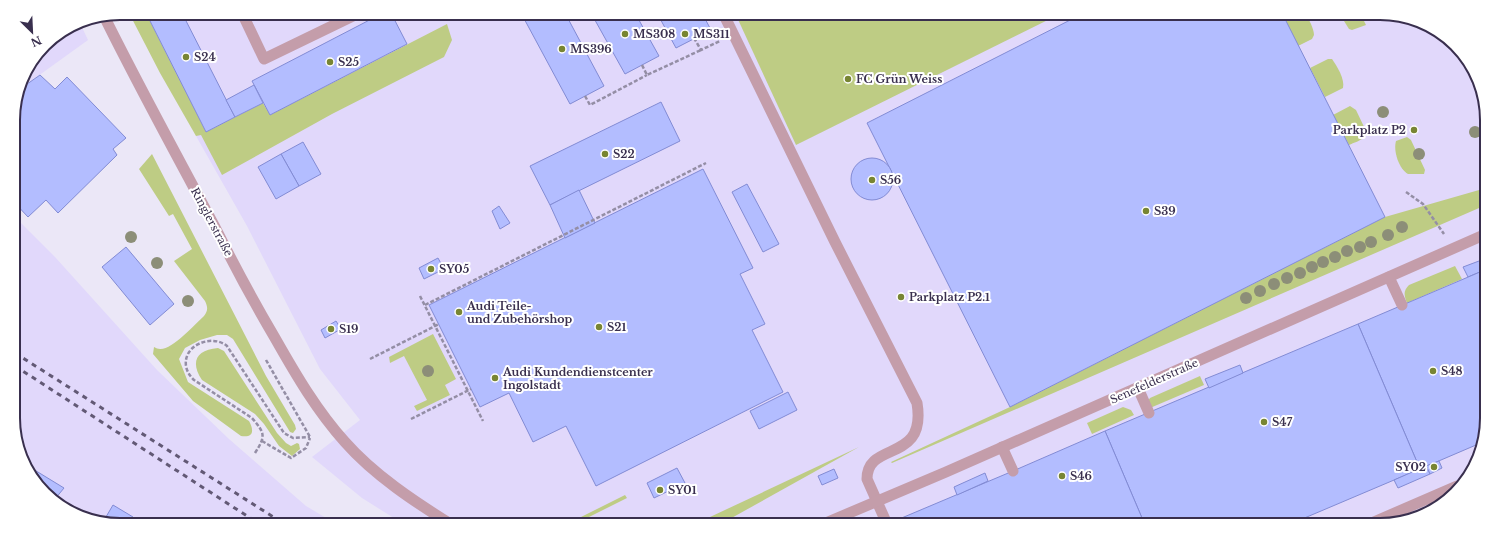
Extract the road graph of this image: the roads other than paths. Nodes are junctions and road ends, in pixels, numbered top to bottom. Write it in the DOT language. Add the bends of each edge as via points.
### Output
graph roads {
  1 [pos="245,20"];
  2 [pos="345,20"];
  3 [pos="726,20"];
  4 [pos="107,21"];
  5 [pos="1480,237"];
  6 [pos="1389,277"];
  7 [pos="1402,305"];
  8 [pos="1138,388"];
  9 [pos="1149,413"];
  10 [pos="1002,447"];
  11 [pos="1013,471"];
  12 [pos="1451,488"];
  13 [pos="877,501"];
  14 [pos="440,518"];
  15 [pos="840,518"];
  16 [pos="884,518"];
  17 [pos="1383,518"];
  1 -- 2 [label="street" via="264,59"];
  3 -- 13 [label="street" via="917,403 918,427 912,439 876,459 867,472 867,479"];
  4 -- 14 [label="street, Ringlerstraße" via="248,291 294,372 328,422 346,443 388,481"];
  5 -- 6 [label="street, Senefelderstraße"];
  6 -- 7 [label="street"];
  6 -- 8 [label="street, Senefelderstraße"];
  8 -- 9 [label="street"];
  8 -- 10 [label="street, Senefelderstraße"];
  10 -- 11 [label="street"];
  10 -- 13 [label="street, Senefelderstraße"];
  12 -- 17 [label="street"];
  13 -- 15 [label="street, Senefelderstraße"];
  13 -- 16 [label="street"];
}
